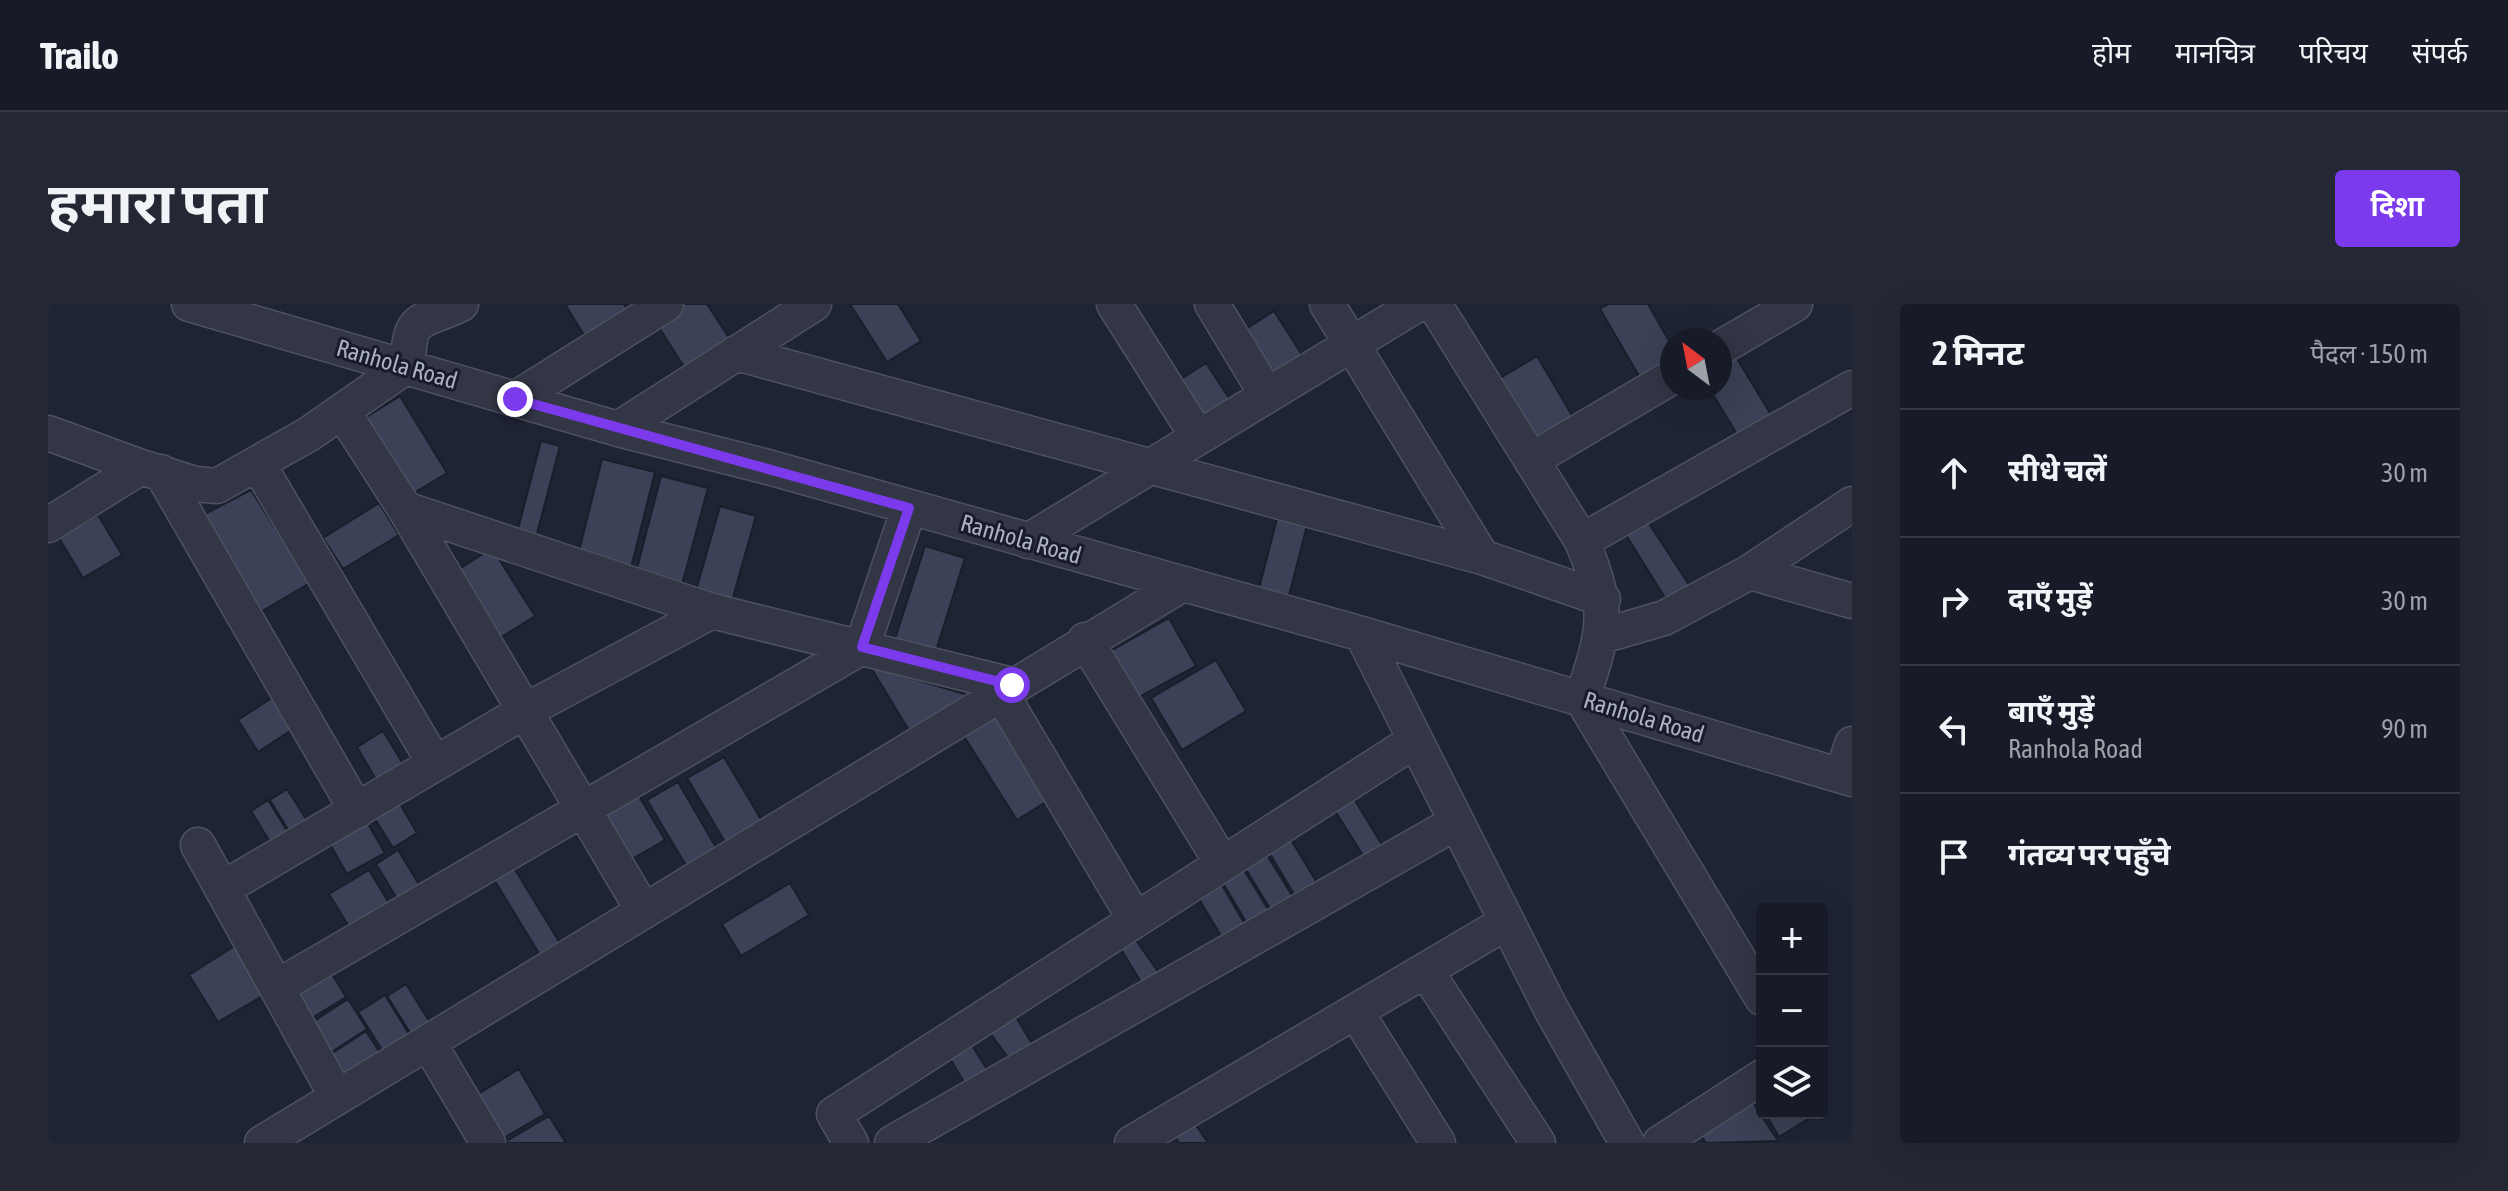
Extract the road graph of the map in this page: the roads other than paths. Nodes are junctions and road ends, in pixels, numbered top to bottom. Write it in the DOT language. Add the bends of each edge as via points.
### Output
graph roads {
  1 [pos="189,304"];
  2 [pos="461,304"];
  3 [pos="666,304"];
  4 [pos="814,304"];
  5 [pos="1114,304"];
  6 [pos="1212,304"];
  7 [pos="1327,304"];
  8 [pos="1418,304"];
  9 [pos="1434,304"];
  10 [pos="1795,304"];
  11 [pos="258,312"];
  12 [pos="1732,341"];
  13 [pos="1352,344"];
  14 [pos="736,353"];
  15 [pos="408,365"];
  16 [pos="1660,384"];
  17 [pos="1852,388"];
  18 [pos="1267,395"];
  19 [pos="515,399"];
  20 [pos="342,411"];
  21 [pos="618,429"];
  22 [pos="48,433"];
  23 [pos="1198,437"];
  24 [pos="1531,460"];
  25 [pos="258,464"];
  26 [pos="1150,466"];
  27 [pos="151,470"];
  28 [pos="1852,504"];
  29 [pos="909,508"];
  30 [pos="405,509"];
  31 [pos="48,525"];
  32 [pos="1028,541"];
  33 [pos="1582,541"];
  34 [pos="1482,557"];
  35 [pos="1750,572"];
  36 [pos="1181,585"];
  37 [pos="1603,599"];
  38 [pos="1852,601"];
  39 [pos="712,611"];
  40 [pos="1362,634"];
  41 [pos="1602,636"];
  42 [pos="1085,640"];
  43 [pos="862,647"];
  44 [pos="1006,688"];
  45 [pos="1582,699"];
  46 [pos="525,711"];
  47 [pos="1414,741"];
  48 [pos="1850,758"];
  49 [pos="435,764"];
  50 [pos="357,811"];
  51 [pos="584,811"];
  52 [pos="1455,823"];
  53 [pos="198,845"];
  54 [pos="1222,863"];
  55 [pos="222,889"];
  56 [pos="643,910"];
  57 [pos="1135,919"];
  58 [pos="1507,922"];
  59 [pos="1426,971"];
  60 [pos="277,987"];
  61 [pos="1756,988"];
  62 [pos="1356,1012"];
  63 [pos="428,1042"];
  64 [pos="1756,1081"];
  65 [pos="337,1097"];
  66 [pos="262,1143"];
  67 [pos="488,1143"];
  68 [pos="851,1143"];
  69 [pos="892,1143"];
  70 [pos="1132,1143"];
  71 [pos="1438,1143"];
  72 [pos="1538,1143"];
  73 [pos="1627,1143"];
  74 [pos="1660,1143"];
  1 -- 11 [label="street, Ranhola Road"];
  2 -- 15 [label="street" via="416,324 409,334"];
  3 -- 19 [label="street"];
  4 -- 14 [label="street"];
  5 -- 23 [label="street"];
  6 -- 18 [label="street"];
  7 -- 13 [label="street"];
  8 -- 13 [label="street"];
  9 -- 24 [label="street"];
  10 -- 12 [label="street"];
  11 -- 15 [label="street, Ranhola Road"];
  13 -- 18 [label="street"];
  13 -- 34 [label="street"];
  14 -- 21 [label="street"];
  14 -- 26 [label="street"];
  15 -- 19 [label="street, Ranhola Road"];
  15 -- 20 [label="street"];
  16 -- 24 [label="street"];
  17 -- 33 [label="street"];
  18 -- 23 [label="street"];
  19 -- 21 [label="street, Ranhola Road"];
  20 -- 25 [label="street"];
  20 -- 30 [label="street"];
  21 -- 29 [label="street, Ranhola Road"];
  22 -- 27 [label="street"];
  23 -- 26 [label="street"];
  24 -- 33 [label="street"];
  25 -- 27 [label="street" via="217,486"];
  25 -- 49 [label="street"];
  26 -- 32 [label="street"];
  26 -- 34 [label="street"];
  27 -- 31 [label="street"];
  27 -- 50 [label="street"];
  28 -- 35 [label="street"];
  29 -- 32 [label="street, Ranhola Road"];
  29 -- 43 [label="street"];
  30 -- 39 [label="street"];
  30 -- 46 [label="street"];
  32 -- 36 [label="street, Ranhola Road"];
  33 -- 37 [label="street"];
  34 -- 37 [label="street"];
  35 -- 38 [label="street"];
  35 -- 41 [label="street" via="1664,618"];
  36 -- 40 [label="street, Ranhola Road"];
  36 -- 42 [label="street"];
  37 -- 41 [label="street"];
  39 -- 43 [label="street"];
  39 -- 46 [label="street"];
  40 -- 45 [label="street, Ranhola Road"];
  40 -- 47 [label="street"];
  41 -- 45 [label="street"];
  42 -- 44 [label="street"];
  42 -- 54 [label="street"];
  43 -- 44 [label="street"];
  43 -- 51 [label="street"];
  44 -- 56 [label="street"];
  44 -- 57 [label="street"];
  45 -- 48 [label="street, Ranhola Road"];
  45 -- 61 [label="street"];
  46 -- 49 [label="street"];
  46 -- 51 [label="street"];
  47 -- 52 [label="street"];
  47 -- 54 [label="street"];
  49 -- 50 [label="street"];
  50 -- 55 [label="street"];
  51 -- 56 [label="street"];
  51 -- 60 [label="street"];
  52 -- 58 [label="street"];
  52 -- 69 [label="street"];
  53 -- 55 [label="street"];
  54 -- 57 [label="street"];
  55 -- 60 [label="street"];
  56 -- 63 [label="street"];
  57 -- 68 [label="street" via="834,1114"];
  58 -- 59 [label="street"];
  58 -- 73 [label="street"];
  59 -- 62 [label="street"];
  59 -- 72 [label="street"];
  60 -- 65 [label="street"];
  62 -- 70 [label="street"];
  62 -- 71 [label="street"];
  63 -- 65 [label="street"];
  63 -- 67 [label="street"];
  64 -- 74 [label="street"];
  65 -- 66 [label="street"];
}
